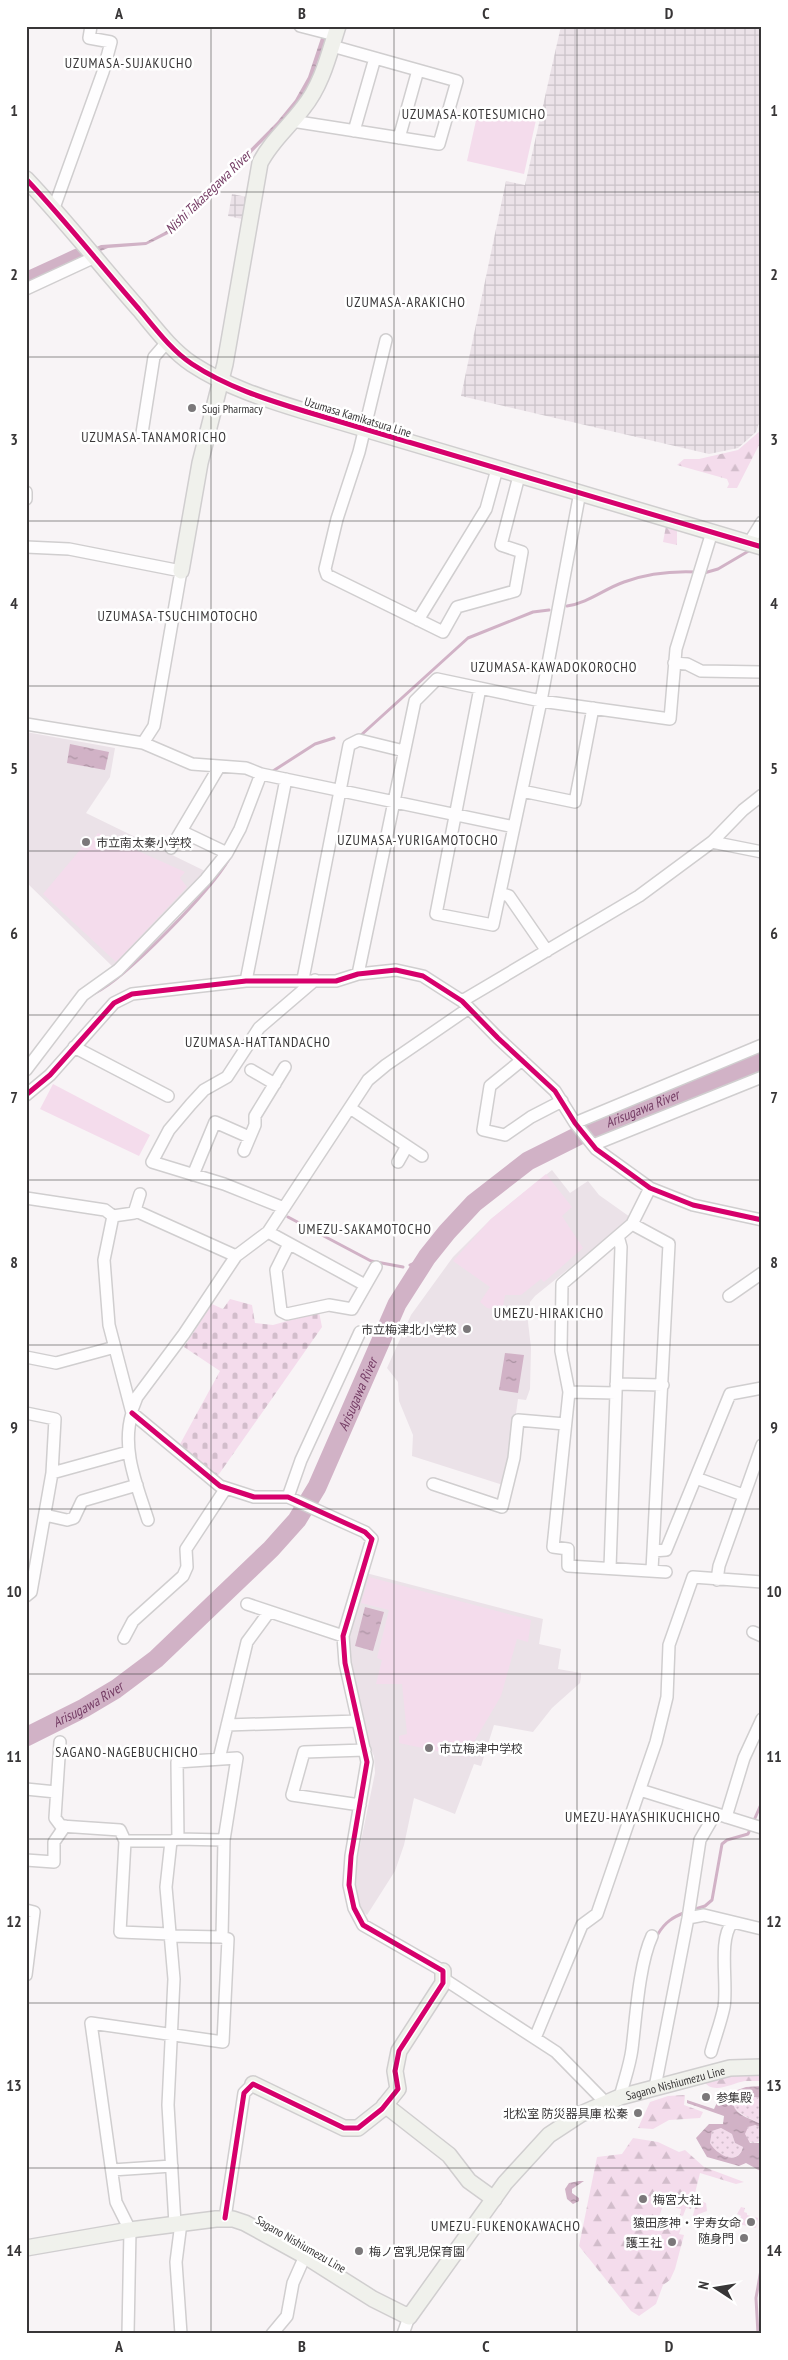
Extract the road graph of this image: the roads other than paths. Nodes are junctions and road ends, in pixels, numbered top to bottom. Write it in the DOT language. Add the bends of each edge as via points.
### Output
graph roads {
  1 [pos="91,26"];
  2 [pos="300,26"];
  3 [pos="331,34"];
  4 [pos="375,58"];
  5 [pos="418,70"];
  6 [pos="292,121"];
  7 [pos="354,131"];
  8 [pos="398,138"];
  9 [pos="26,179"];
  10 [pos="54,208"];
  11 [pos="92,254"];
  12 [pos="26,288"];
  13 [pos="386,340"];
  14 [pos="167,342"];
  15 [pos="220,380"];
  16 [pos="364,429"];
  17 [pos="142,433"];
  18 [pos="498,469"];
  19 [pos="519,476"];
  20 [pos="26,492"];
  21 [pos="580,492"];
  22 [pos="26,499"];
  23 [pos="762,522"];
  24 [pos="712,532"];
  25 [pos="756,545"];
  26 [pos="26,547"];
  27 [pos="181,572"];
  28 [pos="418,620"];
  29 [pos="674,663"];
  30 [pos="762,672"];
  31 [pos="480,688"];
  32 [pos="541,701"];
  33 [pos="593,708"];
  34 [pos="26,724"];
  35 [pos="143,743"];
  36 [pos="404,751"];
  37 [pos="219,767"];
  38 [pos="262,774"];
  39 [pos="286,779"];
  40 [pos="339,790"];
  41 [pos="522,790"];
  42 [pos="762,795"];
  43 [pos="394,802"];
  44 [pos="455,815"];
  45 [pos="514,827"];
  46 [pos="181,831"];
  47 [pos="712,842"];
  48 [pos="171,848"];
  49 [pos="762,852"];
  50 [pos="227,853"];
  51 [pos="500,893"];
  52 [pos="547,951"];
  53 [pos="358,974"];
  54 [pos="303,979"];
  55 [pos="316,980"];
  56 [pos="246,981"];
  57 [pos="466,1004"];
  58 [pos="753,1046"];
  59 [pos="74,1047"];
  60 [pos="522,1060"];
  61 [pos="286,1067"];
  62 [pos="26,1070"];
  63 [pos="252,1070"];
  64 [pos="762,1077"];
  65 [pos="275,1084"];
  66 [pos="26,1095"];
  67 [pos="168,1096"];
  68 [pos="562,1101"];
  69 [pos="350,1108"];
  70 [pos="577,1125"];
  71 [pos="249,1137"];
  72 [pos="592,1143"];
  73 [pos="407,1146"];
  74 [pos="244,1151"];
  75 [pos="422,1156"];
  76 [pos="398,1162"];
  77 [pos="193,1175"];
  78 [pos="650,1188"];
  79 [pos="140,1194"];
  80 [pos="26,1198"];
  81 [pos="284,1208"];
  82 [pos="136,1211"];
  83 [pos="113,1216"];
  84 [pos="762,1220"];
  85 [pos="632,1224"];
  86 [pos="268,1232"];
  87 [pos="618,1236"];
  88 [pos="290,1244"];
  89 [pos="236,1256"];
  90 [pos="376,1267"];
  91 [pos="762,1273"];
  92 [pos="365,1285"];
  93 [pos="729,1296"];
  94 [pos="360,1332"];
  95 [pos="116,1347"];
  96 [pos="26,1357"];
  97 [pos="663,1385"];
  98 [pos="762,1388"];
  99 [pos="616,1389"];
  100 [pos="569,1392"];
  101 [pos="132,1411"];
  102 [pos="26,1413"];
  103 [pos="565,1424"];
  104 [pos="762,1445"];
  105 [pos="128,1452"];
  106 [pos="52,1473"];
  107 [pos="696,1478"];
  108 [pos="433,1484"];
  109 [pos="137,1485"];
  110 [pos="226,1488"];
  111 [pos="743,1495"];
  112 [pos="291,1499"];
  113 [pos="45,1515"];
  114 [pos="148,1520"];
  115 [pos="653,1551"];
  116 [pos="610,1568"];
  117 [pos="652,1570"];
  118 [pos="666,1572"];
  119 [pos="718,1580"];
  120 [pos="762,1582"];
  121 [pos="26,1596"];
  122 [pos="246,1604"];
  123 [pos="269,1612"];
  124 [pos="343,1636"];
  125 [pos="124,1638"];
  126 [pos="762,1719"];
  127 [pos="358,1721"];
  128 [pos="227,1726"];
  129 [pos="60,1742"];
  130 [pos="364,1750"];
  131 [pos="219,1759"];
  132 [pos="26,1789"];
  133 [pos="640,1790"];
  134 [pos="56,1792"];
  135 [pos="360,1806"];
  136 [pos="720,1815"];
  137 [pos="65,1826"];
  138 [pos="762,1828"];
  139 [pos="174,1840"];
  140 [pos="224,1840"];
  141 [pos="125,1841"];
  142 [pos="26,1860"];
  143 [pos="26,1910"];
  144 [pos="688,1918"];
  145 [pos="732,1923"];
  146 [pos="762,1929"];
  147 [pos="170,1935"];
  148 [pos="652,1936"];
  149 [pos="222,1938"];
  150 [pos="444,1975"];
  151 [pos="26,1976"];
  152 [pos="173,2036"];
  153 [pos="535,2038"];
  154 [pos="711,2052"];
  155 [pos="762,2067"];
  156 [pos="253,2084"];
  157 [pos="655,2087"];
  158 [pos="613,2099"];
  159 [pos="385,2105"];
  160 [pos="172,2166"];
  161 [pos="112,2170"];
  162 [pos="494,2199"];
  163 [pos="225,2218"];
  164 [pos="178,2224"];
  165 [pos="130,2230"];
  166 [pos="26,2248"];
  167 [pos="305,2256"];
  168 [pos="407,2329"];
  169 [pos="128,2334"];
  170 [pos="181,2334"];
  171 [pos="272,2334"];
  1 -- 10 [label="street" via="89,38 111,42"];
  2 -- 3 [label="street"];
  3 -- 4 [label="street"];
  3 -- 6 [label="main road" via="324,70 311,97"];
  4 -- 5 [label="street"];
  4 -- 7 [label="street"];
  5 -- 8 [label="street"];
  5 -- 8 [label="street" via="456,81 439,144"];
  6 -- 7 [label="street"];
  6 -- 15 [label="main road" via="260,163"];
  7 -- 8 [label="street"];
  9 -- 10 [label="main road, Uzumasa Kamikatsura Line"];
  10 -- 11 [label="main road, Uzumasa Kamikatsura Line"];
  11 -- 12 [label="street"];
  11 -- 14 [label="main road, Uzumasa Kamikatsura Line"];
  13 -- 16 [label="street"];
  14 -- 15 [label="main road, Uzumasa Kamikatsura Line" via="191,363"];
  14 -- 17 [label="street" via="154,357"];
  15 -- 16 [label="main road, Uzumasa Kamikatsura Line" via="249,394"];
  15 -- 27 [label="main road" via="200,463"];
  16 -- 18 [label="main road, Uzumasa Kamikatsura Line"];
  16 -- 28 [label="street" via="326,569 328,575"];
  18 -- 19 [label="main road, Uzumasa Kamikatsura Line"];
  18 -- 28 [label="street" via="486,509"];
  19 -- 21 [label="main road, Uzumasa Kamikatsura Line"];
  19 -- 28 [label="street" via="501,545 522,552 515,591 457,607 443,632"];
  20 -- 22 [label="street"];
  21 -- 24 [label="main road, Uzumasa Kamikatsura Line"];
  21 -- 32 [label="street"];
  23 -- 25 [label="street"];
  24 -- 25 [label="main road, Uzumasa Kamikatsura Line"];
  24 -- 29 [label="street"];
  26 -- 27 [label="street" via="68,550"];
  27 -- 35 [label="street" via="154,726"];
  29 -- 30 [label="street" via="687,664 701,671"];
  29 -- 33 [label="street" via="670,719"];
  31 -- 32 [label="street"];
  31 -- 36 [label="street" via="437,679 415,701"];
  31 -- 44 [label="street"];
  32 -- 33 [label="street"];
  32 -- 41 [label="street"];
  33 -- 41 [label="street" via="575,802"];
  34 -- 35 [label="street"];
  35 -- 37 [label="street" via="192,764"];
  36 -- 40 [label="street" via="359,740 349,745"];
  36 -- 43 [label="street"];
  37 -- 38 [label="street" via="246,768"];
  37 -- 46 [label="street"];
  38 -- 39 [label="street"];
  38 -- 50 [label="street"];
  39 -- 40 [label="street"];
  39 -- 56 [label="street"];
  40 -- 43 [label="street"];
  40 -- 54 [label="street"];
  41 -- 45 [label="street"];
  42 -- 47 [label="street"];
  43 -- 44 [label="street"];
  43 -- 53 [label="street"];
  44 -- 45 [label="street"];
  44 -- 51 [label="street" via="436,914 493,925"];
  45 -- 51 [label="street"];
  46 -- 48 [label="street"];
  46 -- 50 [label="street"];
  47 -- 49 [label="street"];
  47 -- 52 [label="street" via="639,896"];
  50 -- 62 [label="street" via="118,970 83,996"];
  51 -- 52 [label="street" via="509,896"];
  52 -- 57 [label="street"];
  53 -- 55 [label="street" via="336,981"];
  53 -- 57 [label="street" via="396,970 423,976"];
  54 -- 55 [label="street"];
  54 -- 56 [label="street"];
  55 -- 77 [label="street" via="260,1028 227,1077 204,1090 169,1130 152,1162"];
  56 -- 59 [label="street" via="132,994 114,1003"];
  57 -- 60 [label="street"];
  57 -- 69 [label="street" via="368,1080"];
  58 -- 70 [label="street"];
  59 -- 66 [label="street" via="50,1075"];
  59 -- 67 [label="street"];
  60 -- 68 [label="street"];
  60 -- 68 [label="street" via="490,1086 483,1130 505,1135"];
  61 -- 65 [label="street"];
  63 -- 65 [label="street"];
  64 -- 72 [label="street"];
  65 -- 71 [label="street" via="255,1116"];
  68 -- 70 [label="street"];
  69 -- 73 [label="street"];
  69 -- 81 [label="street"];
  70 -- 72 [label="street"];
  71 -- 74 [label="street"];
  71 -- 77 [label="street" via="215,1122"];
  72 -- 78 [label="street"];
  73 -- 75 [label="street"];
  73 -- 76 [label="street"];
  77 -- 81 [label="street" via="248,1192"];
  78 -- 84 [label="street" via="693,1205"];
  78 -- 85 [label="street"];
  79 -- 82 [label="street"];
  80 -- 83 [label="street" via="105,1210"];
  81 -- 86 [label="street"];
  82 -- 83 [label="street"];
  82 -- 89 [label="street"];
  83 -- 95 [label="street" via="104,1260 109,1325"];
  85 -- 87 [label="street"];
  85 -- 97 [label="street" via="669,1244"];
  86 -- 88 [label="street"];
  86 -- 89 [label="street"];
  87 -- 99 [label="street" via="621,1247"];
  87 -- 100 [label="street" via="562,1284 561,1351"];
  88 -- 92 [label="street"];
  88 -- 92 [label="street" via="276,1270 280,1311 287,1314 329,1304 352,1309"];
  89 -- 101 [label="street" via="137,1397"];
  90 -- 92 [label="street"];
  91 -- 93 [label="street"];
  94 -- 112 [label="street" via="301,1460"];
  95 -- 96 [label="street" via="56,1363"];
  95 -- 101 [label="street"];
  97 -- 99 [label="street"];
  97 -- 115 [label="street"];
  98 -- 107 [label="street" via="730,1394"];
  99 -- 100 [label="street"];
  99 -- 116 [label="street"];
  100 -- 103 [label="street"];
  101 -- 105 [label="street"];
  101 -- 110 [label="street"];
  102 -- 106 [label="street" via="54,1419"];
  103 -- 108 [label="street" via="518,1420 514,1458 502,1506"];
  103 -- 116 [label="street" via="553,1546 568,1549 568,1566"];
  104 -- 111 [label="street"];
  105 -- 106 [label="street"];
  105 -- 109 [label="street"];
  106 -- 113 [label="street"];
  107 -- 111 [label="street"];
  107 -- 115 [label="street" via="666,1550"];
  109 -- 113 [label="street" via="82,1500 74,1518 67,1520"];
  109 -- 114 [label="street"];
  110 -- 112 [label="street" via="254,1497"];
  110 -- 125 [label="street" via="186,1549 187,1567 183,1576 134,1621"];
  111 -- 119 [label="street" via="719,1566"];
  112 -- 124 [label="street" via="365,1532 372,1540"];
  113 -- 121 [label="street" via="31,1592"];
  115 -- 117 [label="street"];
  116 -- 117 [label="street"];
  117 -- 118 [label="street"];
  119 -- 120 [label="street"];
  119 -- 133 [label="street" via="693,1577 669,1645 666,1697"];
  122 -- 123 [label="street"];
  123 -- 124 [label="street"];
  123 -- 128 [label="street" via="247,1642"];
  124 -- 127 [label="street" via="345,1663"];
  126 -- 136 [label="street"];
  127 -- 128 [label="street"];
  127 -- 130 [label="street"];
  128 -- 131 [label="street"];
  129 -- 134 [label="street"];
  130 -- 135 [label="street" via="367,1762"];
  130 -- 135 [label="street" via="304,1752 292,1795"];
  131 -- 139 [label="street" via="177,1762"];
  131 -- 140 [label="street" via="237,1758"];
  132 -- 134 [label="street"];
  133 -- 136 [label="street"];
  133 -- 153 [label="street" via="597,1914 582,1925"];
  134 -- 137 [label="street" via="55,1818"];
  135 -- 150 [label="street" via="349,1885 354,1908 363,1924"];
  136 -- 138 [label="street"];
  136 -- 144 [label="street" via="700,1840"];
  137 -- 141 [label="street" via="120,1830"];
  137 -- 142 [label="street" via="54,1842 54,1862"];
  139 -- 140 [label="street"];
  139 -- 141 [label="street"];
  139 -- 147 [label="street" via="166,1887"];
  140 -- 149 [label="street"];
  141 -- 147 [label="street" via="120,1932"];
  143 -- 151 [label="street" via="34,1912"];
  144 -- 145 [label="street" via="704,1914"];
  144 -- 157 [label="street"];
  145 -- 146 [label="street"];
  145 -- 154 [label="street" via="728,1927 725,1957 724,2006"];
  147 -- 149 [label="street"];
  147 -- 152 [label="street" via="174,1979"];
  148 -- 158 [label="street" via="647,1947 634,2018 632,2050"];
  149 -- 152 [label="street" via="228,1939 223,2042"];
  150 -- 153 [label="street"];
  150 -- 159 [label="main road" via="399,2051 394,2071 398,2089"];
  152 -- 160 [label="street" via="168,2105"];
  152 -- 161 [label="street" via="91,2023"];
  153 -- 158 [label="street"];
  155 -- 157 [label="main road, Sagano Nishiumezu Line" via="730,2068"];
  156 -- 159 [label="main road" via="344,2128 358,2128"];
  156 -- 163 [label="street" via="244,2093"];
  157 -- 158 [label="main road, Sagano Nishiumezu Line"];
  158 -- 162 [label="main road, Sagano Nishiumezu Line" via="549,2135 525,2159"];
  159 -- 162 [label="main road" via="449,2155 469,2181"];
  160 -- 161 [label="street"];
  160 -- 164 [label="street"];
  161 -- 165 [label="street" via="116,2202"];
  162 -- 168 [label="main road, Sagano Nishiumezu Line"];
  163 -- 164 [label="main road, Sagano Nishiumezu Line"];
  163 -- 167 [label="main road, Sagano Nishiumezu Line" via="245,2223"];
  164 -- 165 [label="main road, Sagano Nishiumezu Line"];
  164 -- 170 [label="street" via="176,2262"];
  165 -- 166 [label="main road, Sagano Nishiumezu Line"];
  165 -- 169 [label="street"];
  167 -- 168 [label="main road, Sagano Nishiumezu Line" via="373,2299"];
  167 -- 171 [label="street" via="293,2283 287,2316"];
}
